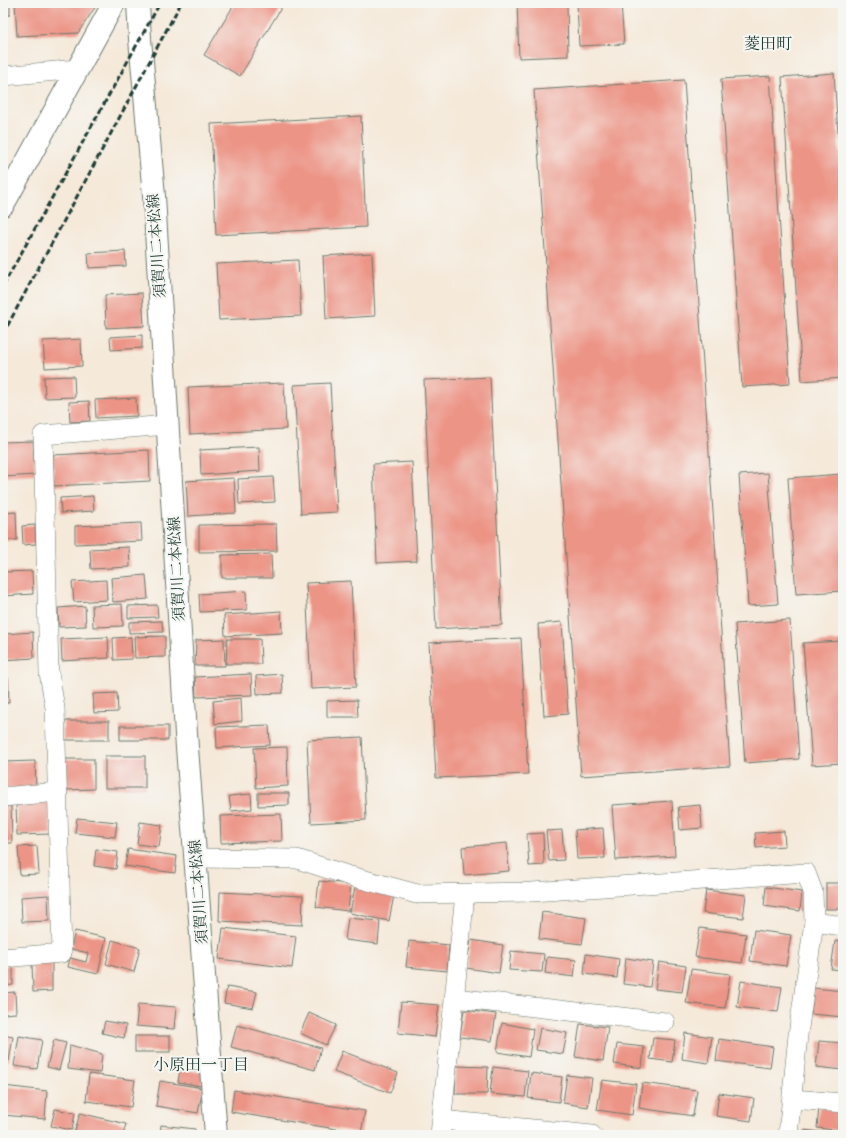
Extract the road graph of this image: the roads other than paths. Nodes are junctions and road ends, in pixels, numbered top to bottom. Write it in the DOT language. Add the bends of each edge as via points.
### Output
graph roads {
  1 [pos="114,3"];
  2 [pos="138,3"];
  3 [pos="78,68"];
  4 [pos="3,76"];
  5 [pos="3,205"];
  6 [pos="168,425"];
  7 [pos="58,792"];
  8 [pos="3,797"];
  9 [pos="196,858"];
  10 [pos="465,894"];
  11 [pos="814,922"];
  12 [pos="843,926"];
  13 [pos="3,958"];
  14 [pos="454,998"];
  15 [pos="666,1022"];
  16 [pos="792,1098"];
  17 [pos="843,1103"];
  18 [pos="441,1127"];
  19 [pos="216,1135"];
  20 [pos="592,1135"];
  21 [pos="788,1135"];
  1 -- 3 [label="main road"];
  2 -- 6 [label="main road, 須賀川二本松線" via="154,196"];
  3 -- 4 [label="street"];
  3 -- 5 [label="main road"];
  6 -- 7 [label="street" via="43,435 49,672 55,708"];
  6 -- 9 [label="main road, 須賀川二本松線"];
  7 -- 8 [label="street"];
  7 -- 13 [label="street" via="62,953"];
  9 -- 10 [label="street" via="297,859 417,894"];
  9 -- 19 [label="main road, 須賀川二本松線"];
  10 -- 11 [label="street" via="532,892 806,873 813,892"];
  10 -- 14 [label="street"];
  11 -- 12 [label="street"];
  11 -- 16 [label="street"];
  14 -- 15 [label="street"];
  14 -- 18 [label="street"];
  16 -- 17 [label="street"];
  16 -- 21 [label="street"];
  18 -- 20 [label="street"];
}
